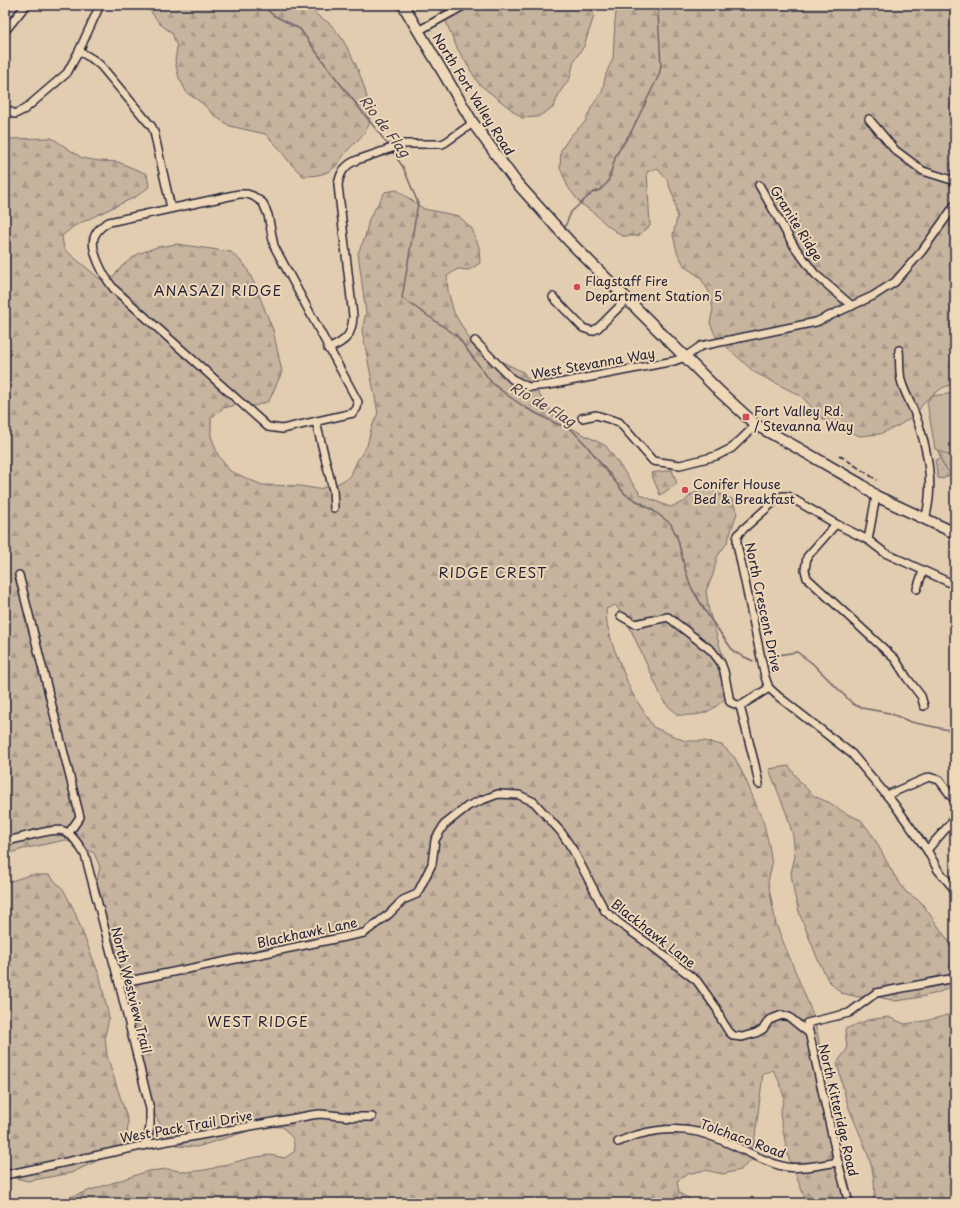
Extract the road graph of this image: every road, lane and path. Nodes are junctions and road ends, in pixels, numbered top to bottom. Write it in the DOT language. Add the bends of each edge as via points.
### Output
graph roads {
  1 [pos="26,5"];
  2 [pos="100,5"];
  3 [pos="403,5"];
  4 [pos="465,5"];
  5 [pos="5,31"];
  6 [pos="418,31"];
  7 [pos="79,51"];
  8 [pos="5,109"];
  9 [pos="869,119"];
  10 [pos="473,123"];
  11 [pos="955,181"];
  12 [pos="759,185"];
  13 [pos="955,205"];
  14 [pos="171,208"];
  15 [pos="553,297"];
  16 [pos="626,299"];
  17 [pos="852,306"];
  18 [pos="474,341"];
  19 [pos="328,349"];
  20 [pos="899,350"];
  21 [pos="685,357"];
  22 [pos="582,418"];
  23 [pos="316,422"];
  24 [pos="756,426"];
  25 [pos="876,496"];
  26 [pos="334,508"];
  27 [pos="924,519"];
  28 [pos="836,524"];
  29 [pos="955,533"];
  30 [pos="868,540"];
  31 [pos="923,571"];
  32 [pos="19,575"];
  33 [pos="955,585"];
  34 [pos="917,589"];
  35 [pos="620,616"];
  36 [pos="769,688"];
  37 [pos="740,706"];
  38 [pos="924,706"];
  39 [pos="759,784"];
  40 [pos="887,795"];
  41 [pos="955,801"];
  42 [pos="955,813"];
  43 [pos="68,834"];
  44 [pos="5,842"];
  45 [pos="927,850"];
  46 [pos="955,890"];
  47 [pos="955,978"];
  48 [pos="119,983"];
  49 [pos="809,1033"];
  50 [pos="372,1117"];
  51 [pos="618,1142"];
  52 [pos="146,1145"];
  53 [pos="838,1162"];
  54 [pos="5,1175"];
  55 [pos="849,1203"];
  1 -- 5 [label="street"];
  2 -- 7 [label="street"];
  3 -- 6 [label="main road, North Fort Valley Road"];
  4 -- 6 [label="street"];
  6 -- 10 [label="main road, North Fort Valley Road"];
  7 -- 8 [label="street" via="67,73 25,109 14,114"];
  7 -- 14 [label="street" via="101,66 152,127"];
  9 -- 11 [label="street" via="895,150 923,171"];
  10 -- 16 [label="main road, North Fort Valley Road" via="527,195 568,241"];
  10 -- 19 [label="street" via="442,144 404,144 350,163 344,168 339,176 338,185 353,316 348,336"];
  12 -- 17 [label="street, Granite Ridge" via="794,246 815,274"];
  13 -- 17 [label="street, West Stevanna Way" via="922,251 895,282"];
  14 -- 19 [label="street" via="239,194 258,198 266,209 274,246"];
  14 -- 23 [label="street" via="109,222 100,228 94,235 93,244 106,280 268,427 282,429"];
  15 -- 16 [label="street" via="583,328 592,331"];
  16 -- 21 [label="main road, North Fort Valley Road"];
  17 -- 21 [label="street, West Stevanna Way" via="816,322 701,346"];
  18 -- 21 [label="street, West Stevanna Way" via="512,379 528,387 586,378"];
  19 -- 23 [label="street" via="358,402 353,414"];
  20 -- 27 [label="street" via="901,380 925,445 929,480 927,512"];
  21 -- 24 [label="main road, North Fort Valley Road"];
  22 -- 24 [label="street" via="596,415 619,422 653,460 680,464 716,456 732,448"];
  23 -- 26 [label="street" via="333,490"];
  24 -- 25 [label="main road, North Fort Valley Road" via="862,485"];
  25 -- 27 [label="main road, North Fort Valley Road"];
  25 -- 30 [label="street"];
  27 -- 29 [label="main road, North Fort Valley Road"];
  28 -- 30 [label="street"];
  28 -- 36 [label="street, North Crescent Drive" via="788,496 782,496 737,537"];
  28 -- 38 [label="street" via="808,557 804,570 807,578 895,659 921,696"];
  30 -- 31 [label="street" via="885,553"];
  31 -- 33 [label="street"];
  31 -- 34 [label="street"];
  32 -- 43 [label="street" via="80,816"];
  35 -- 37 [label="street" via="636,624 668,617 676,623 712,651 724,671 730,702"];
  36 -- 37 [label="street"];
  36 -- 40 [label="street, North Crescent Drive" via="852,754"];
  37 -- 39 [label="street"];
  40 -- 41 [label="street" via="929,777 939,780"];
  40 -- 45 [label="street, North Crescent Drive"];
  42 -- 45 [label="street" via="951,823"];
  43 -- 44 [label="street" via="65,831 54,830"];
  43 -- 48 [label="street, North Westview Trail" via="85,854"];
  45 -- 46 [label="street, North Crescent Drive" via="938,870"];
  47 -- 49 [label="street, North Kitteridge Road" via="876,993 849,1013 807,1023"];
  48 -- 49 [label="street, Blackhawk Lane" via="364,933 403,900 417,894 432,864 435,840 444,825 468,806 482,800 498,794 520,795 534,802 561,832 605,911 697,981 711,999 729,1032 742,1037 756,1033 763,1029 769,1020 782,1015 789,1017"];
  48 -- 52 [label="street, North Westview Trail" via="150,1109"];
  49 -- 53 [label="street, North Kitteridge Road"];
  50 -- 52 [label="street, West Pack Trail Drive" via="316,1115"];
  51 -- 53 [label="street, Tolchaco Road" via="652,1131 698,1132 770,1163 787,1167 812,1167"];
  52 -- 54 [label="street, West Pack Trail Drive"];
  53 -- 55 [label="street, North Kitteridge Road"];
}
